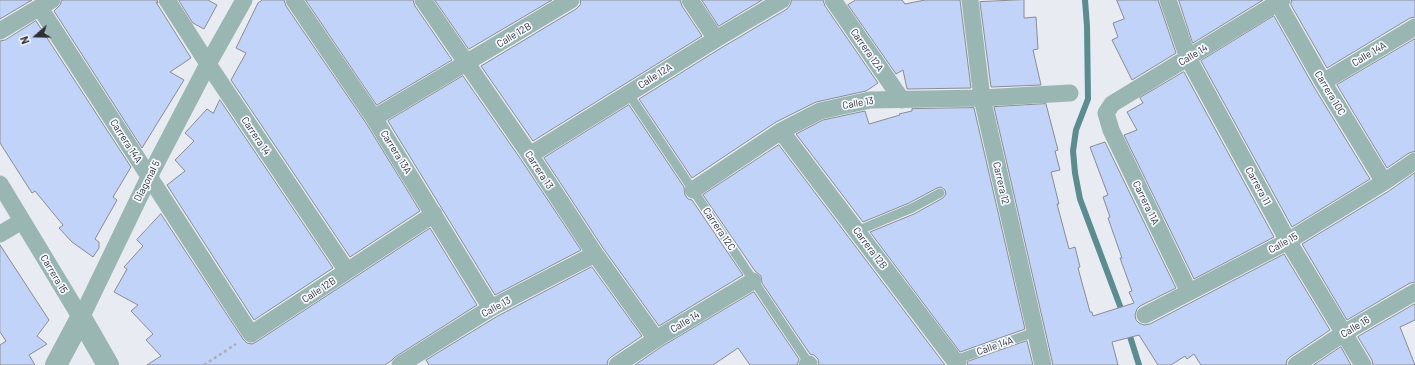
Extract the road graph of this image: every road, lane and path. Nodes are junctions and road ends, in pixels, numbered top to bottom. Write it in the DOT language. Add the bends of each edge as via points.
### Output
graph roads {
  1 [pos="167,0"];
  2 [pos="244,0"];
  3 [pos="294,0"];
  4 [pos="423,0"];
  5 [pos="690,0"];
  6 [pos="782,0"];
  7 [pos="832,0"];
  8 [pos="970,0"];
  9 [pos="1168,0"];
  10 [pos="565,1"];
  11 [pos="1280,2"];
  12 [pos="46,4"];
  13 [pos="1415,27"];
  14 [pos="0,31"];
  15 [pos="716,39"];
  16 [pos="1188,58"];
  17 [pos="467,63"];
  18 [pos="208,64"];
  19 [pos="1323,82"];
  20 [pos="1070,92"];
  21 [pos="628,93"];
  22 [pos="982,98"];
  23 [pos="902,100"];
  24 [pos="1106,112"];
  25 [pos="374,118"];
  26 [pos="781,131"];
  27 [pos="530,155"];
  28 [pos="1415,161"];
  29 [pos="149,177"];
  30 [pos="1384,182"];
  31 [pos="0,184"];
  32 [pos="693,190"];
  33 [pos="940,193"];
  34 [pos="434,214"];
  35 [pos="22,221"];
  36 [pos="857,231"];
  37 [pos="0,234"];
  38 [pos="1288,241"];
  39 [pos="595,254"];
  40 [pos="347,272"];
  41 [pos="753,280"];
  42 [pos="1189,292"];
  43 [pos="1415,292"];
  44 [pos="491,308"];
  45 [pos="1145,315"];
  46 [pos="81,318"];
  47 [pos="1035,332"];
  48 [pos="1344,333"];
  49 [pos="251,334"];
  50 [pos="656,339"];
  51 [pos="956,363"];
  52 [pos="56,365"];
  53 [pos="108,365"];
  54 [pos="204,365"];
  55 [pos="400,365"];
  56 [pos="617,365"];
  57 [pos="809,365"];
  58 [pos="1042,365"];
  59 [pos="1296,365"];
  60 [pos="1363,365"];
  1 -- 18 [label="street, Carrera 14"];
  2 -- 18 [label="street, Diagonal 5"];
  3 -- 25 [label="street, Carrera 13A"];
  4 -- 17 [label="street, Carrera 13"];
  5 -- 15 [label="street"];
  6 -- 15 [label="street, Calle 12A"];
  7 -- 23 [label="street, Carrera 12A"];
  8 -- 22 [label="street, Carrera 12"];
  9 -- 16 [label="street, Carrera 11"];
  10 -- 17 [label="street, Calle 12B"];
  11 -- 16 [label="street, Calle 14"];
  11 -- 19 [label="street, Carrera 10C"];
  12 -- 14 [label="street"];
  12 -- 29 [label="street, Carrera 14A"];
  13 -- 19 [label="street, Calle 14A"];
  15 -- 21 [label="street, Calle 12A"];
  16 -- 24 [label="street, Calle 14" via="1112,104"];
  16 -- 38 [label="street, Carrera 11"];
  17 -- 25 [label="street, Calle 12B"];
  17 -- 27 [label="street, Carrera 13"];
  18 -- 29 [label="street, Diagonal 5"];
  18 -- 40 [label="street, Carrera 14"];
  19 -- 30 [label="street, Carrera 10C"];
  20 -- 22 [label="street, Calle 13"];
  21 -- 27 [label="street, Calle 12A"];
  21 -- 32 [label="lane, Carrera 12C"];
  22 -- 23 [label="street, Calle 13"];
  22 -- 47 [label="street, Carrera 12"];
  23 -- 26 [label="street, Calle 13" via="870,100 820,111"];
  24 -- 42 [label="street, Carrera 11A" via="1111,130"];
  25 -- 34 [label="street, Carrera 13A"];
  26 -- 32 [label="street, Calle 13"];
  26 -- 36 [label="street, Carrera 12B"];
  27 -- 39 [label="street, Carrera 13"];
  28 -- 30 [label="street, Calle 15"];
  29 -- 46 [label="street, Diagonal 5"];
  29 -- 49 [label="street, Carrera 14A"];
  30 -- 38 [label="street, Calle 15"];
  31 -- 35 [label="street, Carrera 15"];
  32 -- 41 [label="lane, Carrera 12C"];
  33 -- 36 [label="lane"];
  34 -- 40 [label="street, Calle 12B"];
  34 -- 44 [label="street, Carrera 13A"];
  35 -- 37 [label="street"];
  35 -- 46 [label="street, Carrera 15"];
  36 -- 51 [label="street, Carrera 12B"];
  38 -- 42 [label="street, Calle 15"];
  38 -- 48 [label="street, Carrera 11"];
  39 -- 44 [label="street, Calle 13"];
  39 -- 50 [label="street, Carrera 13"];
  40 -- 49 [label="street, Calle 12B"];
  41 -- 50 [label="street, Calle 14"];
  41 -- 57 [label="lane, Carrera 12C"];
  42 -- 45 [label="street, Calle 15"];
  43 -- 48 [label="street, Calle 16"];
  44 -- 55 [label="street, Calle 13"];
  46 -- 52 [label="street, Diagonal 5"];
  46 -- 53 [label="street, Carrera 15"];
  47 -- 51 [label="lane, Calle 14A"];
  47 -- 58 [label="street, Carrera 12"];
  48 -- 59 [label="street, Calle 16"];
  48 -- 60 [label="street, Carrera 11"];
  49 -- 54 [label="path"];
  50 -- 56 [label="street, Calle 14"];
}
